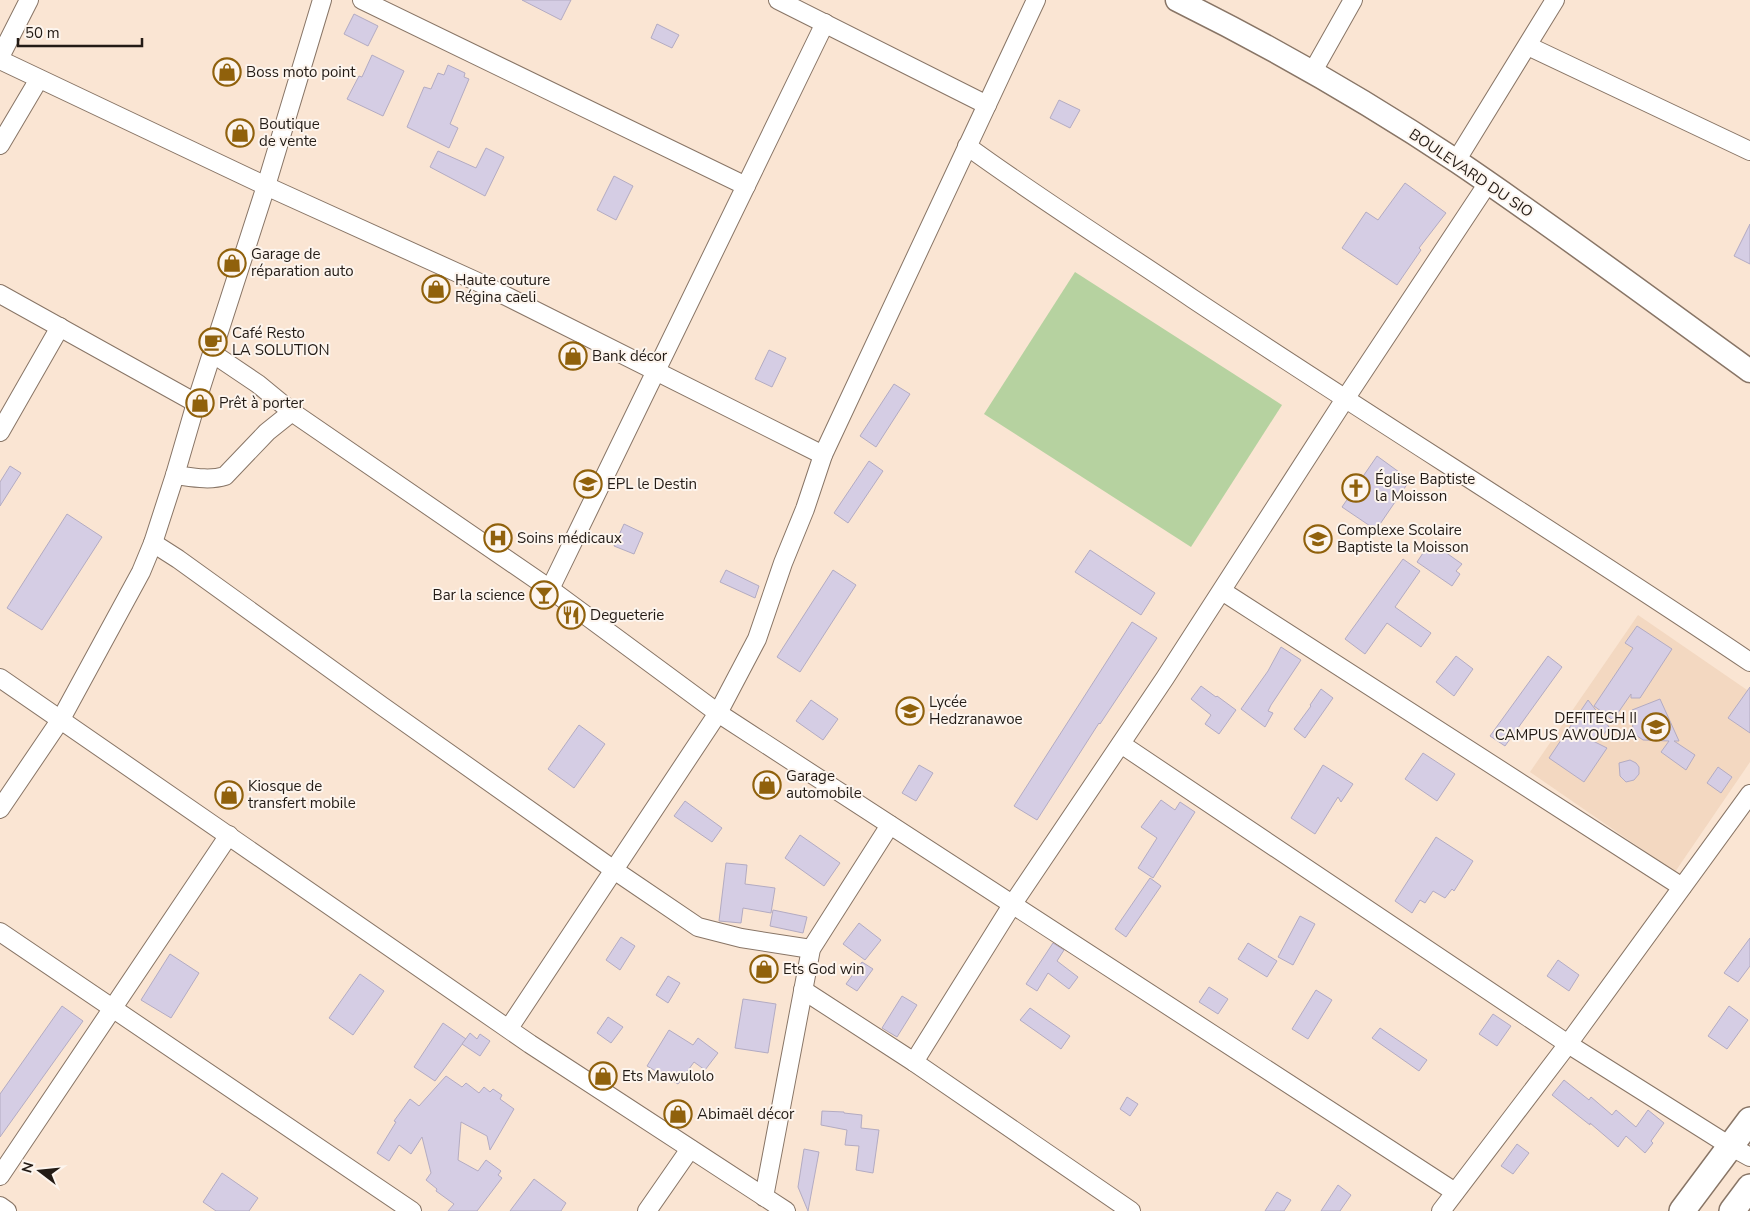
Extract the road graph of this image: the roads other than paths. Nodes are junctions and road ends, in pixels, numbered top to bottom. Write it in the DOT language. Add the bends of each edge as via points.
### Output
graph roads {
  1 [pos="30,0"];
  2 [pos="322,0"];
  3 [pos="362,0"];
  4 [pos="778,0"];
  5 [pos="1036,0"];
  6 [pos="1177,0"];
  7 [pos="1353,0"];
  8 [pos="1555,0"];
  9 [pos="825,24"];
  10 [pos="1528,46"];
  11 [pos="0,58"];
  12 [pos="1313,71"];
  13 [pos="39,79"];
  14 [pos="987,104"];
  15 [pos="0,145"];
  16 [pos="967,146"];
  17 [pos="1750,151"];
  18 [pos="1456,161"];
  19 [pos="1488,183"];
  20 [pos="266,186"];
  21 [pos="746,186"];
  22 [pos="0,294"];
  23 [pos="60,327"];
  24 [pos="212,353"];
  25 [pos="656,371"];
  26 [pos="1750,371"];
  27 [pos="1344,399"];
  28 [pos="196,403"];
  29 [pos="292,412"];
  30 [pos="0,432"];
  31 [pos="823,455"];
  32 [pos="175,475"];
  33 [pos="153,543"];
  34 [pos="550,588"];
  35 [pos="1222,591"];
  36 [pos="1750,662"];
  37 [pos="0,678"];
  38 [pos="718,713"];
  39 [pos="61,718"];
  40 [pos="1122,744"];
  41 [pos="1750,794"];
  42 [pos="0,809"];
  43 [pos="890,825"];
  44 [pos="229,835"];
  45 [pos="614,870"];
  46 [pos="1682,887"];
  47 [pos="1012,905"];
  48 [pos="0,932"];
  49 [pos="811,949"];
  50 [pos="803,990"];
  51 [pos="112,1008"];
  52 [pos="509,1028"];
  53 [pos="1568,1044"];
  54 [pos="914,1062"];
  55 [pos="1750,1120"];
  56 [pos="690,1149"];
  57 [pos="1740,1152"];
  58 [pos="0,1176"];
  59 [pos="1750,1187"];
  60 [pos="1455,1192"];
  61 [pos="764,1197"];
  62 [pos="0,1206"];
  63 [pos="7,1211"];
  64 [pos="412,1211"];
  65 [pos="647,1211"];
  66 [pos="786,1211"];
  67 [pos="1131,1211"];
  68 [pos="1440,1211"];
  69 [pos="1682,1211"];
  70 [pos="1732,1211"];
  1 -- 11 [label="street"];
  2 -- 20 [label="street"];
  3 -- 21 [label="street"];
  4 -- 9 [label="street"];
  5 -- 14 [label="street"];
  6 -- 12 [label="street, BOULEVARD DU SIO"];
  7 -- 12 [label="street"];
  8 -- 10 [label="street"];
  9 -- 14 [label="street"];
  9 -- 21 [label="street"];
  10 -- 17 [label="street"];
  10 -- 18 [label="street"];
  11 -- 13 [label="street"];
  12 -- 18 [label="street, BOULEVARD DU SIO"];
  13 -- 15 [label="street"];
  13 -- 20 [label="street"];
  14 -- 16 [label="street"];
  16 -- 27 [label="street" via="1017,183"];
  16 -- 31 [label="street"];
  18 -- 19 [label="street, BOULEVARD DU SIO"];
  19 -- 26 [label="street, BOULEVARD DU SIO"];
  19 -- 27 [label="street"];
  20 -- 24 [label="street"];
  20 -- 25 [label="street" via="480,283"];
  21 -- 25 [label="street"];
  22 -- 23 [label="street"];
  23 -- 28 [label="street"];
  23 -- 30 [label="street"];
  24 -- 28 [label="street"];
  24 -- 29 [label="street"];
  25 -- 31 [label="street"];
  25 -- 34 [label="street"];
  27 -- 35 [label="street"];
  27 -- 36 [label="street"];
  28 -- 32 [label="street"];
  29 -- 32 [label="street" via="267,432 225,476"];
  29 -- 34 [label="street"];
  31 -- 38 [label="street" via="806,509 756,639"];
  32 -- 33 [label="street"];
  33 -- 39 [label="street" via="141,572"];
  33 -- 45 [label="street"];
  34 -- 38 [label="street"];
  35 -- 40 [label="street"];
  35 -- 46 [label="street"];
  37 -- 39 [label="street"];
  38 -- 43 [label="street"];
  38 -- 45 [label="street"];
  39 -- 42 [label="street"];
  39 -- 44 [label="street"];
  40 -- 47 [label="street"];
  40 -- 53 [label="street"];
  41 -- 46 [label="street"];
  43 -- 47 [label="street"];
  43 -- 49 [label="street"];
  44 -- 51 [label="street"];
  44 -- 52 [label="street"];
  45 -- 49 [label="street" via="698,927 741,938"];
  45 -- 52 [label="street"];
  46 -- 53 [label="street"];
  47 -- 54 [label="street"];
  47 -- 60 [label="street"];
  48 -- 51 [label="street"];
  49 -- 50 [label="street"];
  50 -- 54 [label="street"];
  50 -- 61 [label="street"];
  51 -- 58 [label="street"];
  51 -- 64 [label="street"];
  52 -- 56 [label="street"];
  53 -- 57 [label="street"];
  53 -- 60 [label="street"];
  54 -- 67 [label="street"];
  55 -- 57 [label="main road"];
  56 -- 61 [label="street"];
  56 -- 65 [label="street"];
  57 -- 69 [label="main road"];
  59 -- 70 [label="main road"];
  60 -- 68 [label="street"];
  61 -- 66 [label="street"];
  62 -- 63 [label="street"];
}
